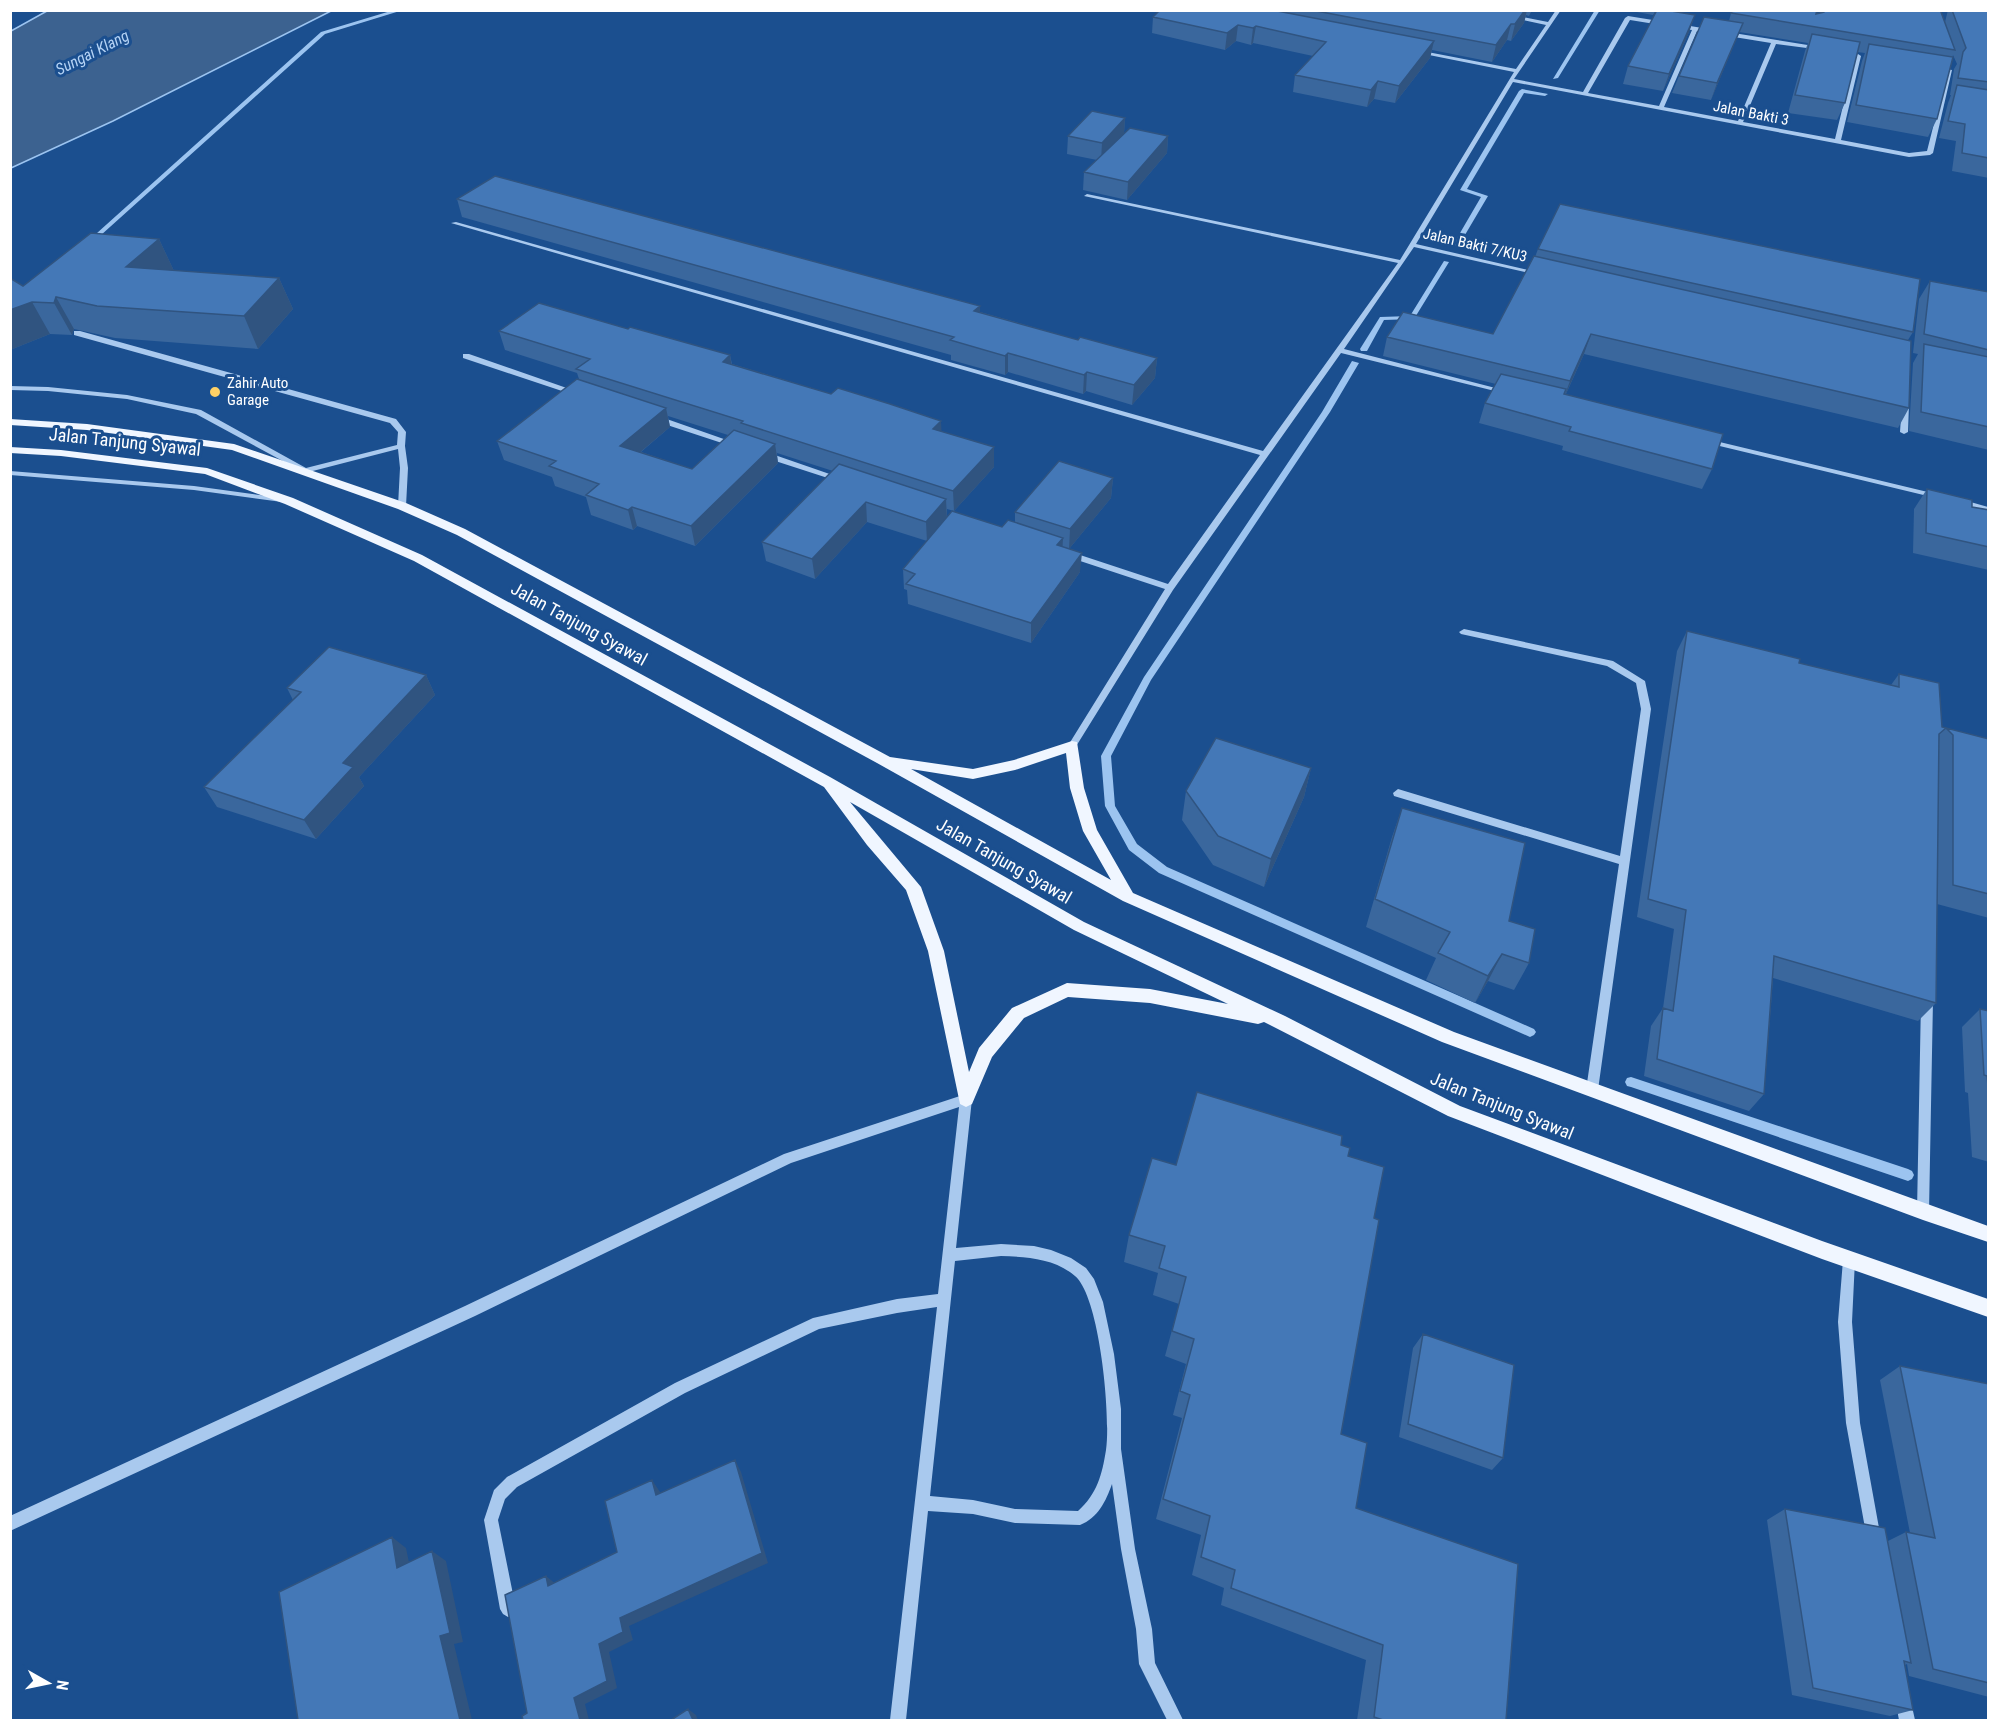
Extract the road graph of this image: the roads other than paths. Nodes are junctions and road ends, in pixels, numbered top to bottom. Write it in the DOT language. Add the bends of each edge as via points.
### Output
graph roads {
  1 [pos="1559,10"];
  2 [pos="1509,16"];
  3 [pos="1550,24"];
  4 [pos="1695,29"];
  5 [pos="1774,43"];
  6 [pos="1824,50"];
  7 [pos="1413,51"];
  8 [pos="1846,54"];
  9 [pos="1858,56"];
  10 [pos="1870,58"];
  11 [pos="1927,68"];
  12 [pos="1517,71"];
  13 [pos="1511,80"];
  14 [pos="1585,93"];
  15 [pos="1942,98"];
  16 [pos="1954,99"];
  17 [pos="1660,108"];
  18 [pos="1740,123"];
  19 [pos="1838,141"];
  20 [pos="1087,196"];
  21 [pos="454,223"];
  22 [pos="1413,244"];
  23 [pos="1402,262"];
  24 [pos="1551,276"];
  25 [pos="77,333"];
  26 [pos="1338,350"];
  27 [pos="466,356"];
  28 [pos="10,388"];
  29 [pos="1512,393"];
  30 [pos="591,397"];
  31 [pos="1905,400"];
  32 [pos="648,416"];
  33 [pos="10,422"];
  34 [pos="1904,432"];
  35 [pos="1698,438"];
  36 [pos="401,446"];
  37 [pos="739,446"];
  38 [pos="10,450"];
  39 [pos="762,453"];
  40 [pos="1265,454"];
  41 [pos="305,471"];
  42 [pos="10,473"];
  43 [pos="852,483"];
  44 [pos="1942,497"];
  45 [pos="1954,500"];
  46 [pos="289,501"];
  47 [pos="402,506"];
  48 [pos="1989,509"];
  49 [pos="1057,550"];
  50 [pos="1170,588"];
  51 [pos="1464,632"];
  52 [pos="1072,746"];
  53 [pos="882,759"];
  54 [pos="825,781"];
  55 [pos="1398,793"];
  56 [pos="1624,862"];
  57 [pos="1128,897"];
  58 [pos="1927,989"];
  59 [pos="1279,1021"];
  60 [pos="1592,1090"];
  61 [pos="966,1099"];
  62 [pos="1923,1212"];
  63 [pos="1989,1234"];
  64 [pos="949,1255"];
  65 [pos="1849,1260"];
  66 [pos="944,1300"];
  67 [pos="1989,1308"];
  68 [pos="1114,1446"];
  69 [pos="921,1503"];
  70 [pos="10,1524"];
  71 [pos="1877,1557"];
  72 [pos="510,1620"];
  73 [pos="1900,1686"];
  74 [pos="898,1720"];
  75 [pos="1175,1720"];
  76 [pos="1907,1720"];
  1 -- 3 [label="street"];
  2 -- 3 [label="street"];
  3 -- 12 [label="street"];
  4 -- 5 [label="street"];
  4 -- 14 [label="street" via="1628,18"];
  4 -- 17 [label="street"];
  5 -- 6 [label="street"];
  5 -- 18 [label="street"];
  7 -- 12 [label="street"];
  8 -- 9 [label="street"];
  9 -- 10 [label="street"];
  9 -- 19 [label="street"];
  11 -- 15 [label="street" via="1950,71"];
  12 -- 13 [label="street"];
  13 -- 14 [label="street, Jalan Bakti 3"];
  13 -- 22 [label="street"];
  14 -- 17 [label="street, Jalan Bakti 3"];
  15 -- 16 [label="street"];
  15 -- 19 [label="street, Jalan Bakti 3" via="1930,153 1909,155"];
  17 -- 18 [label="street, Jalan Bakti 3"];
  18 -- 19 [label="street, Jalan Bakti 3"];
  20 -- 23 [label="street"];
  21 -- 40 [label="street"];
  22 -- 23 [label="street"];
  22 -- 24 [label="street, Jalan Bakti 7/KU3"];
  23 -- 26 [label="street"];
  25 -- 36 [label="street" via="393,421 402,432"];
  26 -- 29 [label="street"];
  26 -- 40 [label="street"];
  27 -- 30 [label="street"];
  28 -- 41 [label="street" via="127,397 198,412"];
  31 -- 34 [label="street"];
  32 -- 37 [label="street"];
  33 -- 41 [label="main road, Jalan Tanjung Syawal" via="87,427 234,447"];
  35 -- 44 [label="street"];
  36 -- 41 [label="street"];
  36 -- 47 [label="street"];
  38 -- 46 [label="main road, Jalan Tanjung Syawal" via="207,471"];
  39 -- 43 [label="street"];
  40 -- 50 [label="street"];
  41 -- 47 [label="main road, Jalan Tanjung Syawal"];
  42 -- 46 [label="street" via="194,488"];
  45 -- 48 [label="street"];
  46 -- 54 [label="main road, Jalan Tanjung Syawal" via="418,558"];
  47 -- 53 [label="main road, Jalan Tanjung Syawal" via="461,532"];
  49 -- 50 [label="street"];
  50 -- 52 [label="street"];
  51 -- 56 [label="street" via="1610,663 1640,681 1646,709"];
  52 -- 53 [label="main road" via="973,774"];
  52 -- 57 [label="main road" via="1077,788 1090,831"];
  53 -- 57 [label="main road, Jalan Tanjung Syawal"];
  54 -- 59 [label="main road, Jalan Tanjung Syawal" via="1079,926"];
  54 -- 61 [label="main road" via="913,887 936,951"];
  55 -- 56 [label="street"];
  56 -- 60 [label="street"];
  57 -- 60 [label="main road, Jalan Tanjung Syawal" via="1448,1037"];
  58 -- 62 [label="street"];
  59 -- 61 [label="main road" via="1150,996 1067,990 1018,1013 985,1053"];
  59 -- 65 [label="main road, Jalan Tanjung Syawal" via="1454,1111"];
  60 -- 62 [label="main road, Jalan Tanjung Syawal"];
  61 -- 64 [label="street"];
  61 -- 70 [label="street" via="788,1158 470,1311"];
  62 -- 63 [label="main road, Jalan Tanjung Syawal"];
  64 -- 66 [label="street"];
  64 -- 68 [label="street" via="1004,1249 1052,1255 1084,1274 1102,1316 1115,1404"];
  65 -- 67 [label="main road, Jalan Tanjung Syawal"];
  65 -- 71 [label="street" via="1845,1322 1853,1423"];
  66 -- 69 [label="street"];
  66 -- 72 [label="street" via="818,1323 680,1388 512,1482 499,1495 491,1520"];
  68 -- 69 [label="street" via="1098,1500 1080,1518 1015,1516 973,1507"];
  68 -- 75 [label="street" via="1147,1664"];
  69 -- 74 [label="street"];
  73 -- 76 [label="street"];
}
